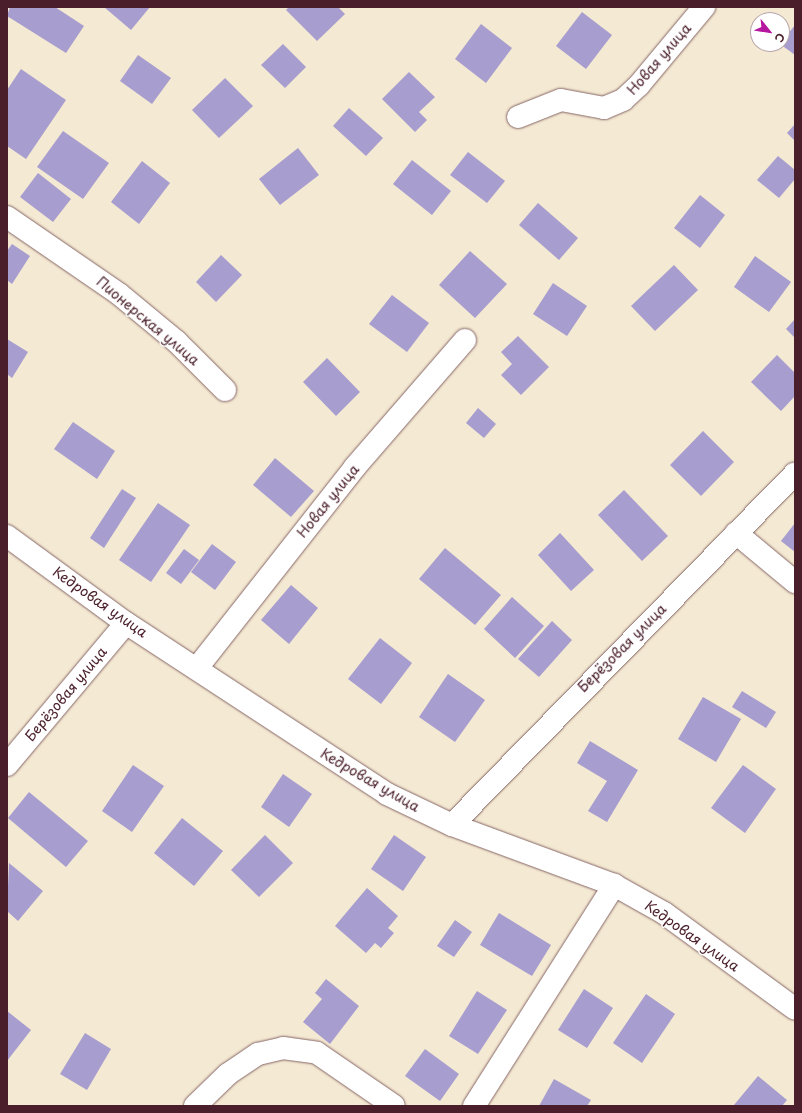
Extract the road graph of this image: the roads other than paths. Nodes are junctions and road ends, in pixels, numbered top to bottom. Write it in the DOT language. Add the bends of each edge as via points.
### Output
graph roads {
  1 [pos="704,7"];
  2 [pos="518,117"];
  3 [pos="7,217"];
  4 [pos="465,340"];
  5 [pos="225,390"];
  6 [pos="795,473"];
  7 [pos="736,533"];
  8 [pos="7,536"];
  9 [pos="795,582"];
  10 [pos="126,623"];
  11 [pos="197,668"];
  12 [pos="7,765"];
  13 [pos="452,825"];
  14 [pos="614,885"];
  15 [pos="795,1009"];
  16 [pos="195,1106"];
  17 [pos="394,1106"];
  18 [pos="474,1106"];
  1 -- 2 [label="street, Новая улица" via="639,85 623,100 604,108 561,100"];
  3 -- 5 [label="street, Пионерская улица" via="119,294 177,342"];
  4 -- 11 [label="street, Новая улица" via="355,467"];
  6 -- 7 [label="street, Берёзовая улица"];
  7 -- 9 [label="street"];
  7 -- 13 [label="street, Берёзовая улица"];
  8 -- 10 [label="street, Кедровая улица"];
  10 -- 11 [label="street, Кедровая улица"];
  10 -- 12 [label="street, Берёзовая улица"];
  11 -- 13 [label="street, Кедровая улица" via="291,734 387,794"];
  13 -- 14 [label="street, Кедровая улица"];
  14 -- 15 [label="street, Кедровая улица" via="664,913"];
  14 -- 18 [label="street"];
  16 -- 17 [label="street" via="228,1074 258,1054 283,1048 317,1053"];
}
